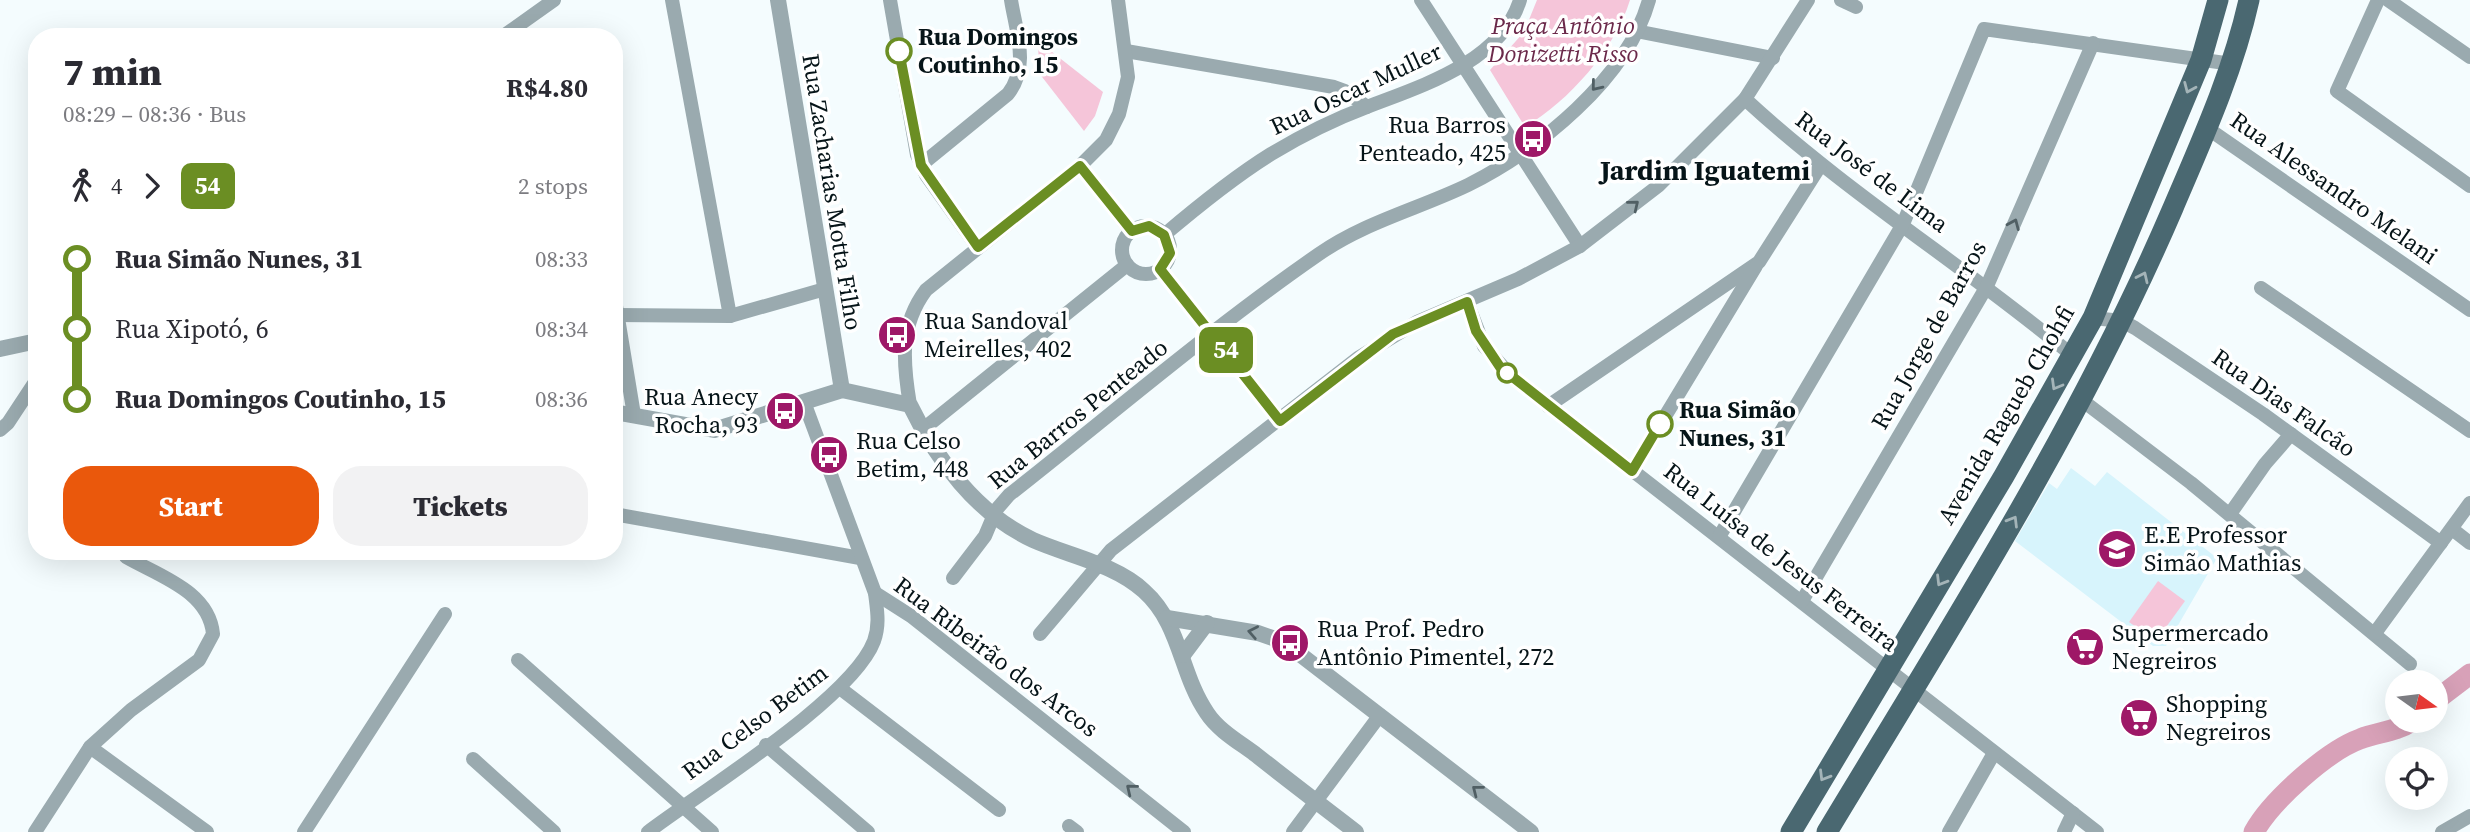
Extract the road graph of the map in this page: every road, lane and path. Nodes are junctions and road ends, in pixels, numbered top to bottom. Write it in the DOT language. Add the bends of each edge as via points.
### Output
graph roads {
  1 [pos="554,0"];
  2 [pos="672,0"];
  3 [pos="778,0"];
  4 [pos="890,0"];
  5 [pos="1011,0"];
  6 [pos="1118,0"];
  7 [pos="1421,0"];
  8 [pos="1520,0"];
  9 [pos="1649,0"];
  10 [pos="1808,0"];
  11 [pos="1840,0"];
  12 [pos="2218,0"];
  13 [pos="2378,0"];
  14 [pos="2388,0"];
  15 [pos="2248,2"];
  16 [pos="1856,7"];
  17 [pos="515,28"];
  18 [pos="1636,31"];
  19 [pos="2093,43"];
  20 [pos="1126,51"];
  21 [pos="2470,57"];
  22 [pos="1773,58"];
  23 [pos="2201,60"];
  24 [pos="1462,64"];
  25 [pos="2232,64"];
  26 [pos="1745,99"];
  27 [pos="1367,107"];
  28 [pos="2207,128"];
  29 [pos="1519,154"];
  30 [pos="921,165"];
  31 [pos="1080,166"];
  32 [pos="1820,166"];
  33 [pos="2470,186"];
  34 [pos="1903,224"];
  35 [pos="1132,231"];
  36 [pos="1164,235"];
  37 [pos="1580,246"];
  38 [pos="978,247"];
  39 [pos="1759,262"];
  40 [pos="1127,265"];
  41 [pos="1160,269"];
  42 [pos="1987,286"];
  43 [pos="2261,288"];
  44 [pos="825,289"];
  45 [pos="1467,302"];
  46 [pos="2470,310"];
  47 [pos="623,315"];
  48 [pos="730,316"];
  49 [pos="2093,318"];
  50 [pos="2122,321"];
  51 [pos="1214,334"];
  52 [pos="28,343"];
  53 [pos="623,346"];
  54 [pos="0,349"];
  55 [pos="2073,356"];
  56 [pos="842,390"];
  57 [pos="28,393"];
  58 [pos="2083,401"];
  59 [pos="804,402"];
  60 [pos="910,405"];
  61 [pos="1548,405"];
  62 [pos="623,413"];
  63 [pos="634,415"];
  64 [pos="1280,421"];
  65 [pos="0,430"];
  66 [pos="922,430"];
  67 [pos="2470,431"];
  68 [pos="2291,434"];
  69 [pos="1632,471"];
  70 [pos="2470,503"];
  71 [pos="2230,514"];
  72 [pos="994,515"];
  73 [pos="623,516"];
  74 [pos="2452,529"];
  75 [pos="1719,537"];
  76 [pos="2441,543"];
  77 [pos="2470,543"];
  78 [pos="860,558"];
  79 [pos="131,560"];
  80 [pos="1096,565"];
  81 [pos="954,578"];
  82 [pos="875,593"];
  83 [pos="1802,601"];
  84 [pos="445,614"];
  85 [pos="1167,618"];
  86 [pos="1207,623"];
  87 [pos="2375,633"];
  88 [pos="1040,634"];
  89 [pos="1183,655"];
  90 [pos="519,660"];
  91 [pos="2410,664"];
  92 [pos="1888,668"];
  93 [pos="1914,688"];
  94 [pos="841,689"];
  95 [pos="1380,715"];
  96 [pos="766,745"];
  97 [pos="90,747"];
  98 [pos="1994,753"];
  99 [pos="473,760"];
  100 [pos="1316,801"];
  101 [pos="682,806"];
  102 [pos="999,810"];
  103 [pos="2073,813"];
  104 [pos="2470,816"];
  105 [pos="35,832"];
  106 [pos="207,832"];
  107 [pos="304,832"];
  108 [pos="554,832"];
  109 [pos="648,832"];
  110 [pos="712,832"];
  111 [pos="868,832"];
  112 [pos="1184,832"];
  113 [pos="1293,832"];
  114 [pos="1356,832"];
  115 [pos="1531,832"];
  116 [pos="1791,832"];
  117 [pos="1827,832"];
  118 [pos="1949,832"];
  119 [pos="2064,832"];
  120 [pos="2097,832"];
  121 [pos="2442,832"];
  1 -- 17 [label="street"];
  2 -- 48 [label="street"];
  3 -- 44 [label="street, Rua Zacharias Motta Filho"];
  4 -- 30 [label="street"];
  5 -- 30 [label="street" via="1021,61 1016,84"];
  6 -- 20 [label="street"];
  7 -- 24 [label="street"];
  8 -- 24 [label="street, Rua Oscar Muller" via="1500,36"];
  9 -- 18 [label="street, Rua Barros Penteado"];
  10 -- 22 [label="street"];
  11 -- 16 [label="street"];
  12 -- 23 [label="main road, Avenida Ragueb Chohfi"];
  13 -- 33 [label="street" via="2337,91"];
  14 -- 21 [label="street"];
  15 -- 25 [label="main road"];
  18 -- 22 [label="street"];
  18 -- 29 [label="street, Rua Barros Penteado, one-way" via="1574,113"];
  19 -- 23 [label="street"];
  19 -- 34 [label="street" via="1984,29"];
  42 -- 19 [label="street, Rua Jorge de Barros, one-way"];
  20 -- 27 [label="street" via="1334,87"];
  20 -- 31 [label="street" via="1128,76 1119,114 1106,140"];
  22 -- 26 [label="street"];
  23 -- 25 [label="street"];
  23 -- 49 [label="main road, Avenida Ragueb Chohfi, one-way"];
  24 -- 27 [label="street, Rua Oscar Muller"];
  24 -- 29 [label="street"];
  25 -- 28 [label="main road"];
  26 -- 32 [label="street, Rua José de Lima"];
  37 -- 26 [label="street, one-way" via="1658,186"];
  27 -- 36 [label="street, Rua Oscar Muller" via="1270,155"];
  28 -- 46 [label="street, Rua Alessandro Melani"];
  50 -- 28 [label="main road, one-way"];
  29 -- 37 [label="street"];
  29 -- 51 [label="street, Rua Barros Penteado" via="1468,185 1358,230 1277,284"];
  30 -- 38 [label="street"];
  31 -- 35 [label="street"];
  31 -- 38 [label="street"];
  32 -- 34 [label="street, Rua José de Lima"];
  32 -- 39 [label="street"];
  34 -- 42 [label="street, Rua José de Lima"];
  34 -- 75 [label="street"];
  35 -- 36 [label="street" via="1149,226"];
  35 -- 40 [label="street" via="1122,244"];
  36 -- 41 [label="street" via="1170,253"];
  37 -- 45 [label="street"];
  38 -- 60 [label="street" via="926,290 914,306 904,335"];
  39 -- 61 [label="street"];
  39 -- 69 [label="street"];
  40 -- 41 [label="street" via="1143,274"];
  40 -- 66 [label="street"];
  41 -- 51 [label="street"];
  42 -- 55 [label="street, Rua José de Lima"];
  42 -- 83 [label="street, Rua Jorge de Barros"];
  43 -- 67 [label="street"];
  44 -- 48 [label="street"];
  44 -- 56 [label="street, Rua Zacharias Motta Filho"];
  45 -- 61 [label="street, Rua Luísa de Jesus Ferreira" via="1491,357"];
  45 -- 64 [label="street" via="1393,334"];
  47 -- 48 [label="street"];
  49 -- 50 [label="street, Rua Dias Falcão"];
  49 -- 55 [label="main road, Avenida Ragueb Chohfi"];
  50 -- 58 [label="main road"];
  50 -- 68 [label="street, Rua Dias Falcão"];
  51 -- 64 [label="street"];
  51 -- 72 [label="street, Rua Barros Penteado" via="1009,495"];
  52 -- 54 [label="street"];
  53 -- 63 [label="street"];
  55 -- 92 [label="main road, Avenida Ragueb Chohfi, one-way"];
  56 -- 59 [label="street"];
  56 -- 60 [label="street"];
  57 -- 65 [label="street"];
  58 -- 71 [label="street"];
  93 -- 58 [label="main road, one-way"];
  59 -- 63 [label="street" via="714,430"];
  59 -- 78 [label="street, Rua Ribeirão dos Arcos"];
  60 -- 66 [label="street"];
  61 -- 69 [label="street, Rua Luísa de Jesus Ferreira"];
  62 -- 63 [label="street"];
  64 -- 80 [label="street"];
  66 -- 72 [label="street" via="971,496"];
  68 -- 71 [label="street"];
  68 -- 76 [label="street, Rua Dias Falcão"];
  69 -- 75 [label="street, Rua Luísa de Jesus Ferreira"];
  70 -- 74 [label="street"];
  71 -- 87 [label="street"];
  72 -- 80 [label="street" via="1031,539"];
  72 -- 81 [label="street, Rua Barros Penteado" via="985,536"];
  73 -- 78 [label="street"];
  74 -- 76 [label="street"];
  74 -- 77 [label="street"];
  75 -- 83 [label="street, Rua Luísa de Jesus Ferreira"];
  76 -- 87 [label="street"];
  78 -- 82 [label="street, Rua Ribeirão dos Arcos"];
  79 -- 97 [label="street" via="193,595 205,608 213,634 200,660 131,710"];
  80 -- 85 [label="street" via="1141,588"];
  80 -- 88 [label="street"];
  82 -- 94 [label="street, Rua Celso Betim" via="878,619 873,643"];
  112 -- 82 [label="street, Rua Ribeirão dos Arcos, one-way" via="911,616"];
  83 -- 92 [label="street, Rua Luísa de Jesus Ferreira"];
  84 -- 107 [label="street"];
  85 -- 86 [label="street"];
  85 -- 89 [label="street"];
  86 -- 89 [label="street"];
  95 -- 86 [label="street, one-way" via="1284,642"];
  87 -- 91 [label="street"];
  89 -- 100 [label="street" via="1198,697 1217,725"];
  90 -- 101 [label="street"];
  92 -- 93 [label="street, Rua Luísa de Jesus Ferreira"];
  92 -- 116 [label="main road, Avenida Ragueb Chohfi, one-way"];
  93 -- 98 [label="street, Rua Luísa de Jesus Ferreira"];
  93 -- 117 [label="main road"];
  94 -- 96 [label="street, Rua Celso Betim"];
  94 -- 102 [label="street"];
  95 -- 100 [label="street"];
  115 -- 95 [label="street, one-way"];
  96 -- 101 [label="street, Rua Celso Betim"];
  96 -- 111 [label="street"];
  97 -- 105 [label="street"];
  97 -- 106 [label="street"];
  98 -- 103 [label="street, Rua Luísa de Jesus Ferreira"];
  98 -- 118 [label="street"];
  99 -- 108 [label="street"];
  100 -- 113 [label="street"];
  100 -- 114 [label="street"];
  101 -- 109 [label="street, Rua Celso Betim"];
  101 -- 110 [label="street"];
  103 -- 119 [label="street"];
  103 -- 120 [label="street, Rua Luísa de Jesus Ferreira"];
  104 -- 121 [label="street"];
}
